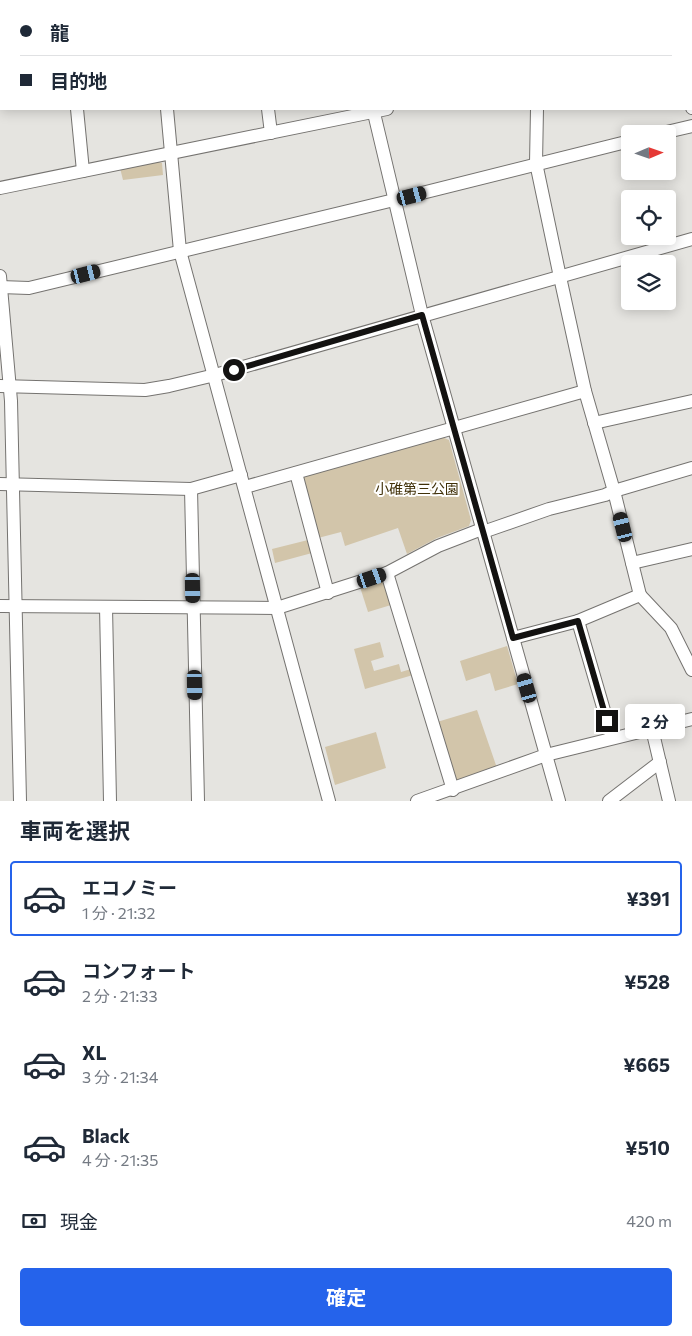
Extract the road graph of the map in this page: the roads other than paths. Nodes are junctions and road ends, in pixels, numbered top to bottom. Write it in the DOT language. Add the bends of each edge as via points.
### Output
graph roads {
  1 [pos="77,110"];
  2 [pos="167,110"];
  3 [pos="268,110"];
  4 [pos="373,110"];
  5 [pos="537,110"];
  6 [pos="692,126"];
  7 [pos="676,130"];
  8 [pos="271,132"];
  9 [pos="621,142"];
  10 [pos="171,152"];
  11 [pos="536,163"];
  12 [pos="83,171"];
  13 [pos="0,188"];
  14 [pos="394,200"];
  15 [pos="692,239"];
  16 [pos="180,251"];
  17 [pos="560,277"];
  18 [pos="0,283"];
  19 [pos="422,315"];
  20 [pos="215,375"];
  21 [pos="5,386"];
  22 [pos="585,391"];
  23 [pos="692,401"];
  24 [pos="594,423"];
  25 [pos="454,429"];
  26 [pos="692,468"];
  27 [pos="296,473"];
  28 [pos="243,481"];
  29 [pos="6,484"];
  30 [pos="191,489"];
  31 [pos="614,491"];
  32 [pos="482,531"];
  33 [pos="692,549"];
  34 [pos="632,563"];
  35 [pos="386,573"];
  36 [pos="328,593"];
  37 [pos="640,595"];
  38 [pos="0,606"];
  39 [pos="16,606"];
  40 [pos="106,607"];
  41 [pos="193,608"];
  42 [pos="277,608"];
  43 [pos="578,621"];
  44 [pos="513,638"];
  45 [pos="692,670"];
  46 [pos="692,719"];
  47 [pos="652,729"];
  48 [pos="612,738"];
  49 [pos="546,755"];
  50 [pos="660,762"];
  51 [pos="453,790"];
  52 [pos="425,800"];
  53 [pos="20,801"];
  54 [pos="110,801"];
  55 [pos="198,801"];
  56 [pos="329,801"];
  57 [pos="559,801"];
  58 [pos="609,801"];
  59 [pos="669,801"];
  1 -- 12 [label="street"];
  2 -- 10 [label="street"];
  3 -- 8 [label="street"];
  4 -- 8 [label="street"];
  4 -- 14 [label="street"];
  5 -- 11 [label="street"];
  6 -- 7 [label="street"];
  8 -- 10 [label="street"];
  9 -- 11 [label="street"];
  10 -- 12 [label="street"];
  10 -- 16 [label="street"];
  11 -- 14 [label="street"];
  11 -- 17 [label="street"];
  12 -- 13 [label="street"];
  14 -- 16 [label="street"];
  14 -- 19 [label="street"];
  15 -- 17 [label="street"];
  16 -- 18 [label="street" via="29,288"];
  16 -- 20 [label="street"];
  17 -- 19 [label="street"];
  17 -- 22 [label="street"];
  18 -- 21 [label="street"];
  19 -- 20 [label="street"];
  19 -- 25 [label="street"];
  20 -- 21 [label="street" via="145,390"];
  20 -- 28 [label="street"];
  21 -- 29 [label="street"];
  22 -- 24 [label="street"];
  22 -- 25 [label="street"];
  23 -- 24 [label="street"];
  24 -- 31 [label="street"];
  25 -- 27 [label="street"];
  25 -- 32 [label="street"];
  26 -- 31 [label="street"];
  27 -- 28 [label="street"];
  27 -- 36 [label="street"];
  28 -- 30 [label="street"];
  28 -- 42 [label="street"];
  29 -- 30 [label="street"];
  29 -- 39 [label="street"];
  30 -- 41 [label="street"];
  31 -- 32 [label="street"];
  31 -- 34 [label="street"];
  32 -- 35 [label="street" via="438,546"];
  32 -- 44 [label="street"];
  33 -- 34 [label="street"];
  34 -- 37 [label="street"];
  35 -- 36 [label="street"];
  35 -- 51 [label="street"];
  36 -- 42 [label="street"];
  37 -- 43 [label="street"];
  37 -- 45 [label="street" via="671,628"];
  38 -- 39 [label="street"];
  39 -- 40 [label="street"];
  39 -- 53 [label="street"];
  40 -- 41 [label="street"];
  40 -- 54 [label="street"];
  41 -- 42 [label="street"];
  41 -- 55 [label="street"];
  42 -- 56 [label="street"];
  43 -- 44 [label="street"];
  43 -- 48 [label="street"];
  44 -- 49 [label="street"];
  46 -- 47 [label="street"];
  47 -- 48 [label="street"];
  47 -- 50 [label="street"];
  48 -- 49 [label="street"];
  49 -- 51 [label="street"];
  49 -- 57 [label="street"];
  50 -- 58 [label="street"];
  50 -- 59 [label="street"];
  51 -- 52 [label="street"];
}
